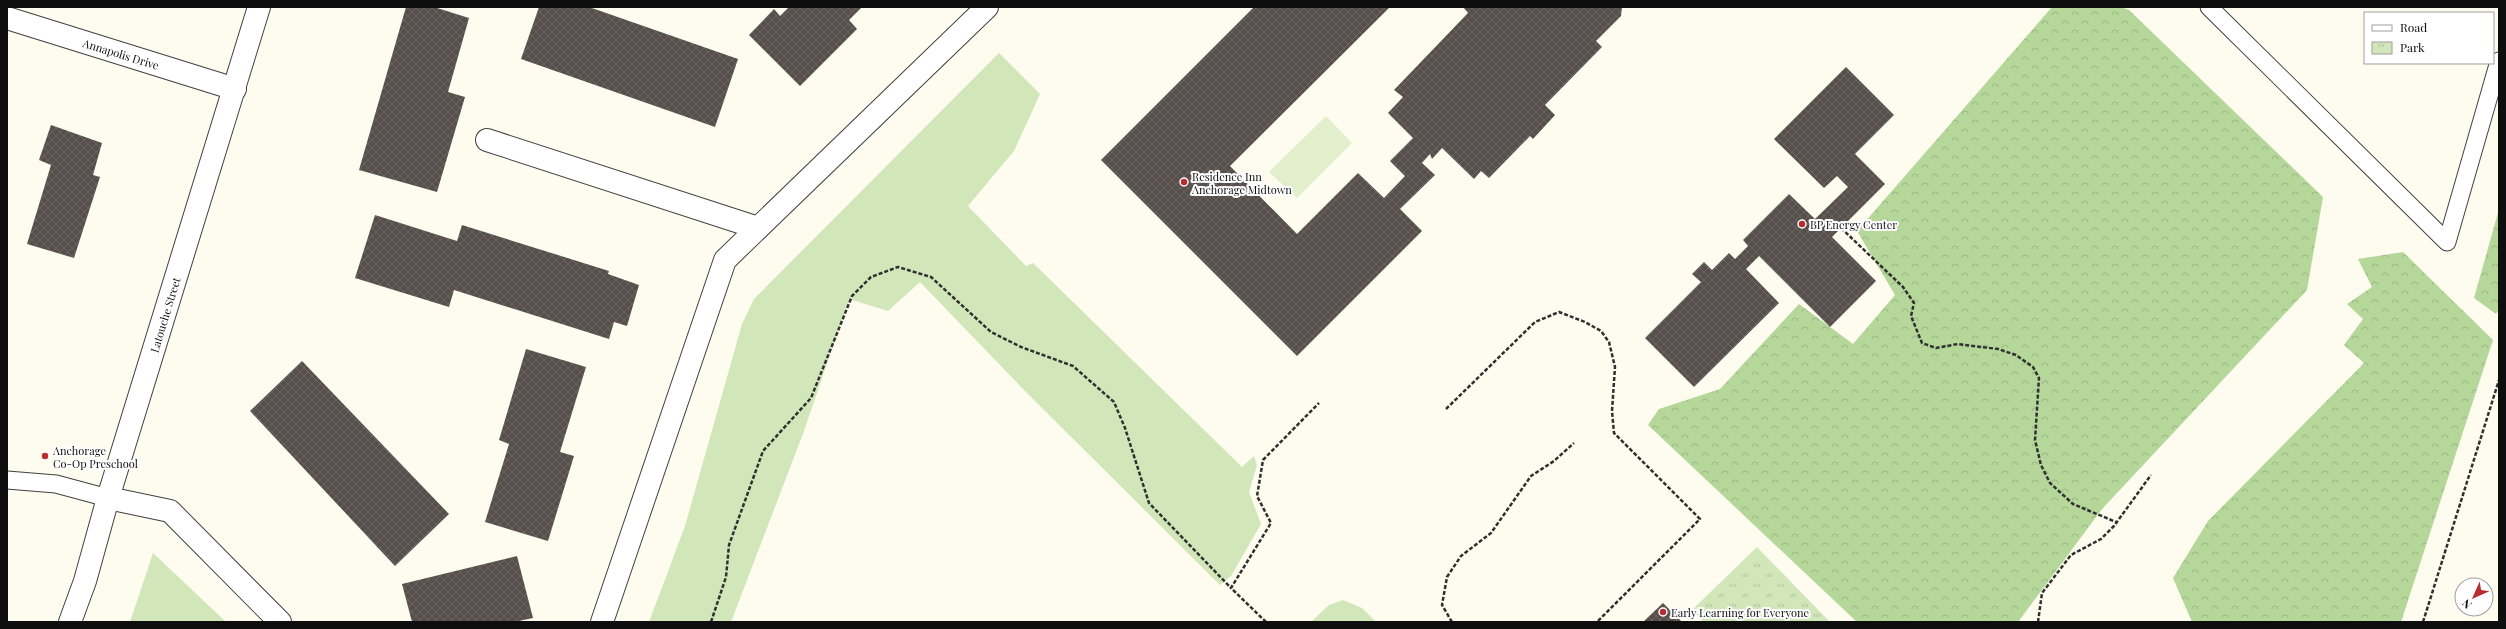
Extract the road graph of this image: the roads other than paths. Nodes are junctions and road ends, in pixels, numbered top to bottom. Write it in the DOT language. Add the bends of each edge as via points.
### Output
graph roads {
  1 [pos="259,7"];
  2 [pos="987,7"];
  3 [pos="2209,7"];
  4 [pos="7,18"];
  5 [pos="2499,61"];
  6 [pos="234,89"];
  7 [pos="488,140"];
  8 [pos="758,228"];
  9 [pos="7,480"];
  10 [pos="108,498"];
  11 [pos="70,622"];
  12 [pos="280,622"];
  13 [pos="602,622"];
  1 -- 6 [label="street, Latouche Street"];
  2 -- 8 [label="street"];
  3 -- 5 [label="lane" via="2447,242"];
  4 -- 6 [label="street, Annapolis Drive"];
  6 -- 10 [label="street, Latouche Street"];
  7 -- 8 [label="street"];
  8 -- 13 [label="street" via="725,260"];
  9 -- 10 [label="lane" via="56,484"];
  10 -- 11 [label="street, Latouche Street" via="85,581"];
  10 -- 12 [label="street" via="170,511"];
}
